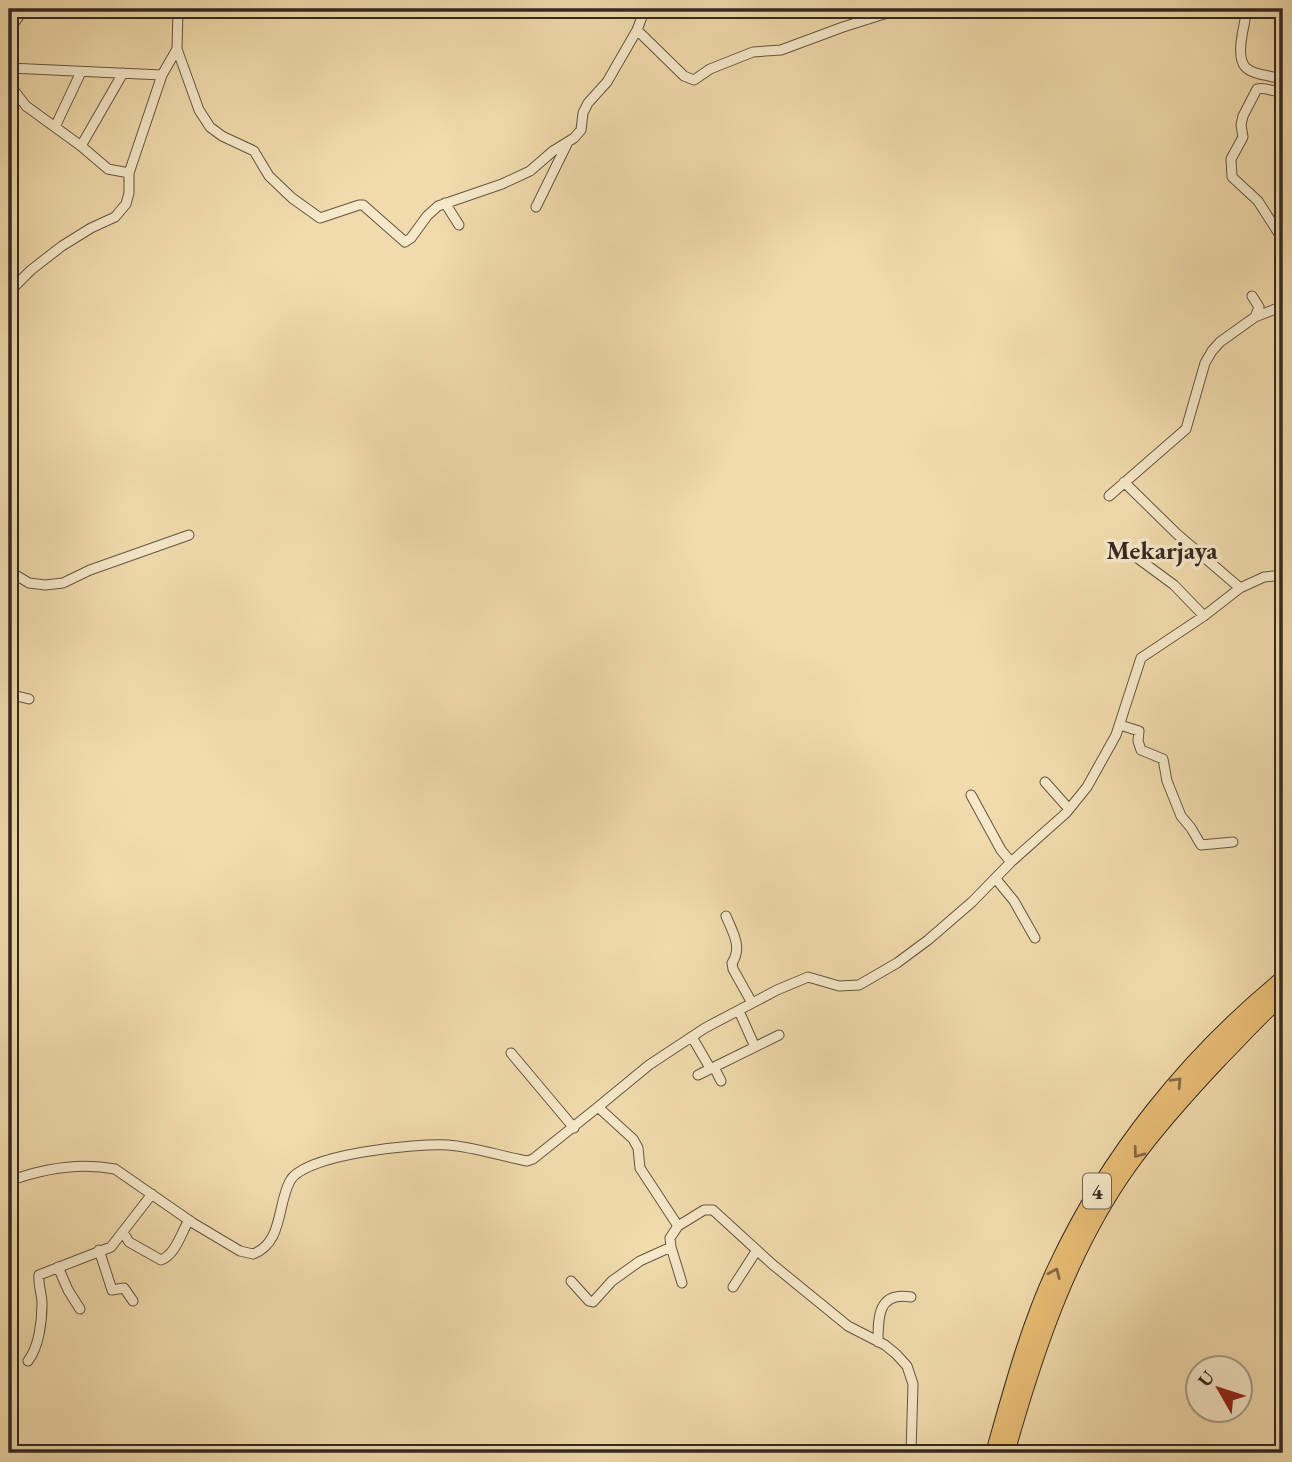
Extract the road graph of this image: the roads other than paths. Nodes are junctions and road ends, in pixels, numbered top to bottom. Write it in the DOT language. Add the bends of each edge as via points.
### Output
graph roads {
  1 [pos="24,9"];
  2 [pos="178,9"];
  3 [pos="645,9"];
  4 [pos="900,9"];
  5 [pos="1245,9"];
  6 [pos="9,30"];
  7 [pos="637,30"];
  8 [pos="177,48"];
  9 [pos="9,68"];
  10 [pos="81,72"];
  11 [pos="123,73"];
  12 [pos="162,75"];
  13 [pos="1283,79"];
  14 [pos="9,84"];
  15 [pos="1283,92"];
  16 [pos="55,127"];
  17 [pos="567,144"];
  18 [pos="81,146"];
  19 [pos="129,173"];
  20 [pos="445,203"];
  21 [pos="536,207"];
  22 [pos="459,225"];
  23 [pos="1283,240"];
  24 [pos="9,292"];
  25 [pos="1252,296"];
  26 [pos="1283,306"];
  27 [pos="1255,317"];
  28 [pos="1124,482"];
  29 [pos="1109,496"];
  30 [pos="189,535"];
  31 [pos="1136,557"];
  32 [pos="9,571"];
  33 [pos="1283,575"];
  34 [pos="1240,588"];
  35 [pos="1204,616"];
  36 [pos="9,694"];
  37 [pos="29,699"];
  38 [pos="1120,725"];
  39 [pos="1045,782"];
  40 [pos="971,796"];
  41 [pos="1069,809"];
  42 [pos="1233,842"];
  43 [pos="1010,862"];
  44 [pos="996,878"];
  45 [pos="726,916"];
  46 [pos="1035,937"];
  47 [pos="1283,979"];
  48 [pos="1283,995"];
  49 [pos="752,1003"];
  50 [pos="739,1011"];
  51 [pos="779,1035"];
  52 [pos="692,1037"];
  53 [pos="755,1047"];
  54 [pos="511,1053"];
  55 [pos="712,1067"];
  56 [pos="698,1075"];
  57 [pos="721,1081"];
  58 [pos="598,1107"];
  59 [pos="574,1128"];
  60 [pos="9,1181"];
  61 [pos="152,1194"];
  62 [pos="189,1220"];
  63 [pos="678,1227"];
  64 [pos="123,1232"];
  65 [pos="671,1247"];
  66 [pos="99,1250"];
  67 [pos="757,1250"];
  68 [pos="58,1267"];
  69 [pos="571,1281"];
  70 [pos="682,1283"];
  71 [pos="733,1287"];
  72 [pos="911,1297"];
  73 [pos="132,1301"];
  74 [pos="80,1309"];
  75 [pos="878,1342"];
  76 [pos="28,1360"];
  77 [pos="911,1453"];
  78 [pos="994,1453"];
  79 [pos="1006,1453"];
  1 -- 6 [label="street"];
  2 -- 8 [label="street"];
  3 -- 7 [label="street"];
  4 -- 7 [label="street" via="781,50 753,52 694,80 684,76"];
  5 -- 13 [label="street" via="1242,65 1247,71"];
  7 -- 17 [label="street" via="607,82 588,103 581,130"];
  8 -- 12 [label="street"];
  8 -- 20 [label="street" via="199,110 210,127 254,151 269,176 314,216 326,218 363,205 405,242"];
  9 -- 10 [label="street"];
  10 -- 11 [label="street"];
  10 -- 16 [label="street"];
  11 -- 12 [label="street"];
  11 -- 18 [label="street"];
  12 -- 19 [label="street"];
  14 -- 16 [label="street" via="26,106"];
  15 -- 23 [label="street" via="1257,89 1243,116 1243,137 1231,159 1236,183 1258,201"];
  16 -- 18 [label="street"];
  17 -- 20 [label="street" via="530,171"];
  17 -- 21 [label="street"];
  18 -- 19 [label="street" via="108,169"];
  19 -- 24 [label="street" via="129,193 115,217 62,246"];
  20 -- 22 [label="street"];
  25 -- 27 [label="street" via="1259,307"];
  26 -- 27 [label="street"];
  27 -- 28 [label="street" via="1212,351 1186,429"];
  28 -- 29 [label="street"];
  28 -- 34 [label="street"];
  30 -- 32 [label="street" via="63,583 29,583"];
  31 -- 35 [label="street" via="1174,585"];
  33 -- 34 [label="street"];
  34 -- 35 [label="street"];
  35 -- 38 [label="street" via="1141,658"];
  36 -- 37 [label="street"];
  38 -- 41 [label="street" via="1102,763"];
  38 -- 42 [label="street" via="1139,731 1141,750 1163,759 1181,816 1201,845"];
  39 -- 41 [label="street"];
  40 -- 43 [label="street"];
  41 -- 43 [label="street"];
  43 -- 44 [label="street"];
  44 -- 46 [label="street"];
  44 -- 49 [label="street" via="928,940 870,980 848,987 808,977"];
  45 -- 49 [label="street" via="738,947 733,969"];
  78 -- 47 [label="highway, 4, one-way" via="1056,1268 1117,1158 1158,1102 1224,1032"];
  48 -- 79 [label="highway, 4, one-way" via="1170,1111 1102,1208 1043,1337"];
  49 -- 50 [label="street"];
  50 -- 52 [label="street"];
  50 -- 53 [label="street"];
  51 -- 53 [label="street"];
  52 -- 55 [label="street"];
  52 -- 58 [label="street"];
  53 -- 55 [label="street"];
  54 -- 59 [label="street"];
  55 -- 56 [label="street"];
  55 -- 57 [label="street"];
  58 -- 59 [label="street"];
  58 -- 63 [label="street" via="633,1139 640,1168"];
  59 -- 62 [label="street" via="527,1161 448,1145 407,1146 300,1169 288,1185 272,1239 253,1255"];
  60 -- 61 [label="street" via="60,1168 102,1167 115,1169"];
  61 -- 62 [label="street"];
  61 -- 64 [label="street"];
  62 -- 64 [label="street" via="176,1246 161,1260 129,1242"];
  63 -- 65 [label="street" via="670,1238"];
  63 -- 67 [label="street" via="704,1210 713,1210"];
  64 -- 66 [label="street" via="111,1247"];
  65 -- 69 [label="street" via="640,1261 593,1302"];
  65 -- 70 [label="street"];
  66 -- 68 [label="street"];
  66 -- 73 [label="street" via="112,1290 124,1289"];
  67 -- 71 [label="street"];
  67 -- 75 [label="street" via="848,1326"];
  68 -- 74 [label="street"];
  68 -- 76 [label="street" via="38,1277 42,1304 38,1336"];
  72 -- 75 [label="street" via="893,1297 886,1302 878,1319"];
  75 -- 77 [label="street" via="907,1366 914,1384"];
}
